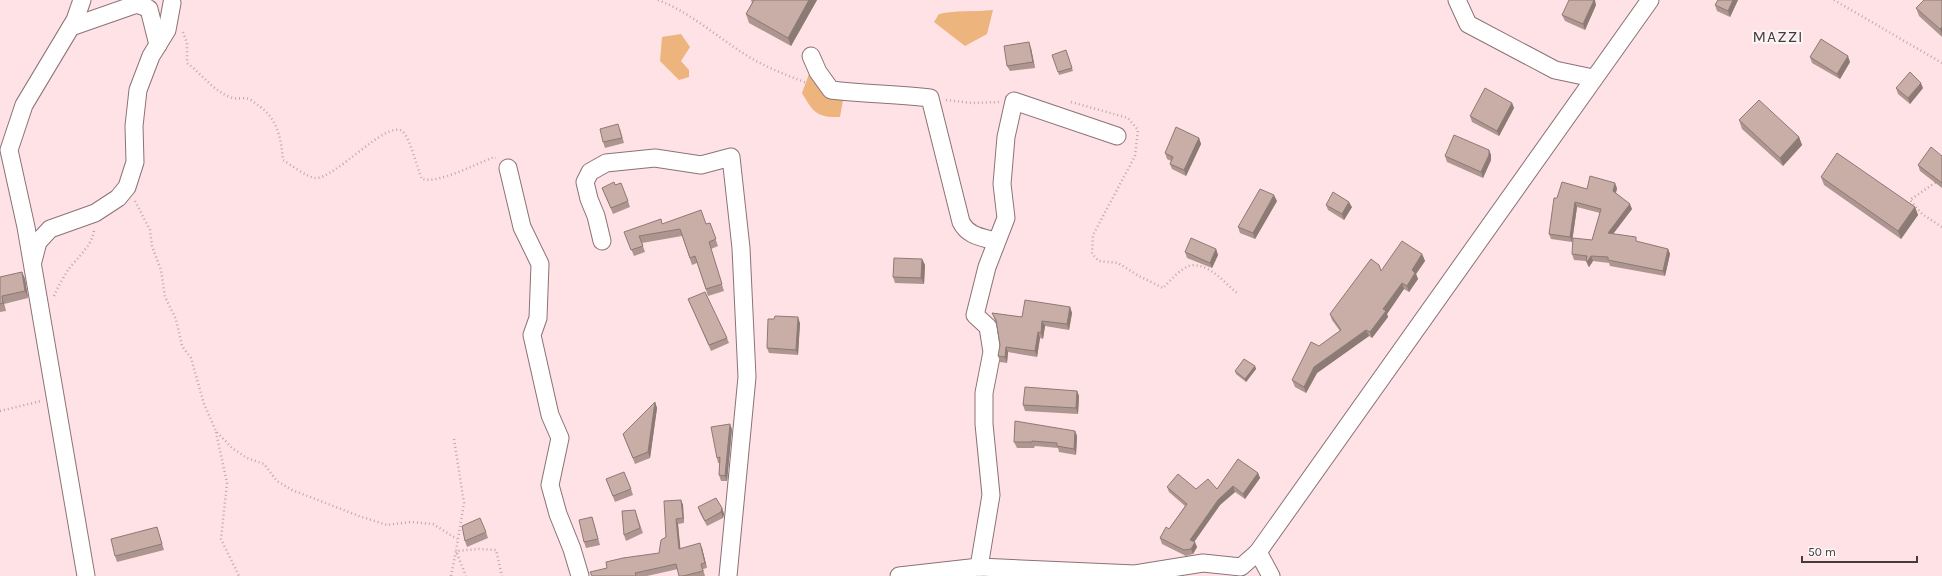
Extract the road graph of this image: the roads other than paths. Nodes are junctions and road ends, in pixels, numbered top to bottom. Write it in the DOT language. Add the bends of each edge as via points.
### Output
graph roads {
  1 [pos="82,0"];
  2 [pos="1457,0"];
  3 [pos="1650,0"];
  4 [pos="159,2"];
  5 [pos="71,27"];
  6 [pos="158,45"];
  7 [pos="811,56"];
  8 [pos="1592,78"];
  9 [pos="1118,136"];
  10 [pos="5,157"];
  11 [pos="508,168"];
  12 [pos="602,241"];
  13 [pos="995,241"];
  14 [pos="32,265"];
  15 [pos="1258,552"];
  16 [pos="979,567"];
  17 [pos="1241,571"];
  18 [pos="86,576"];
  19 [pos="580,576"];
  20 [pos="728,576"];
  21 [pos="899,576"];
  22 [pos="1271,576"];
  1 -- 5 [label="street"];
  2 -- 8 [label="street" via="1468,24 1555,70"];
  3 -- 8 [label="street"];
  4 -- 5 [label="street" via="137,4"];
  4 -- 6 [label="street" via="166,30"];
  4 -- 6 [label="street" via="149,9"];
  5 -- 10 [label="street" via="24,105"];
  6 -- 14 [label="street" via="138,90 134,126 135,162 127,187 118,198 95,213 50,229 38,242"];
  7 -- 13 [label="street" via="818,72 831,90 930,98 961,222 970,234"];
  8 -- 15 [label="street"];
  9 -- 13 [label="street" via="1014,101 1006,137 1002,184 1006,218"];
  10 -- 14 [label="street"];
  11 -- 19 [label="street" via="522,227 540,264 538,318 532,335 550,415 560,438 550,485"];
  12 -- 20 [label="street" via="585,182 590,172 606,163 655,158 701,165 731,157 741,248 747,377"];
  13 -- 16 [label="street" via="975,315 988,327 992,352 984,393 984,424 991,495"];
  14 -- 18 [label="street"];
  15 -- 17 [label="street"];
  15 -- 22 [label="street"];
  16 -- 17 [label="street" via="1135,574 1203,563"];
  16 -- 21 [label="street"];
}
